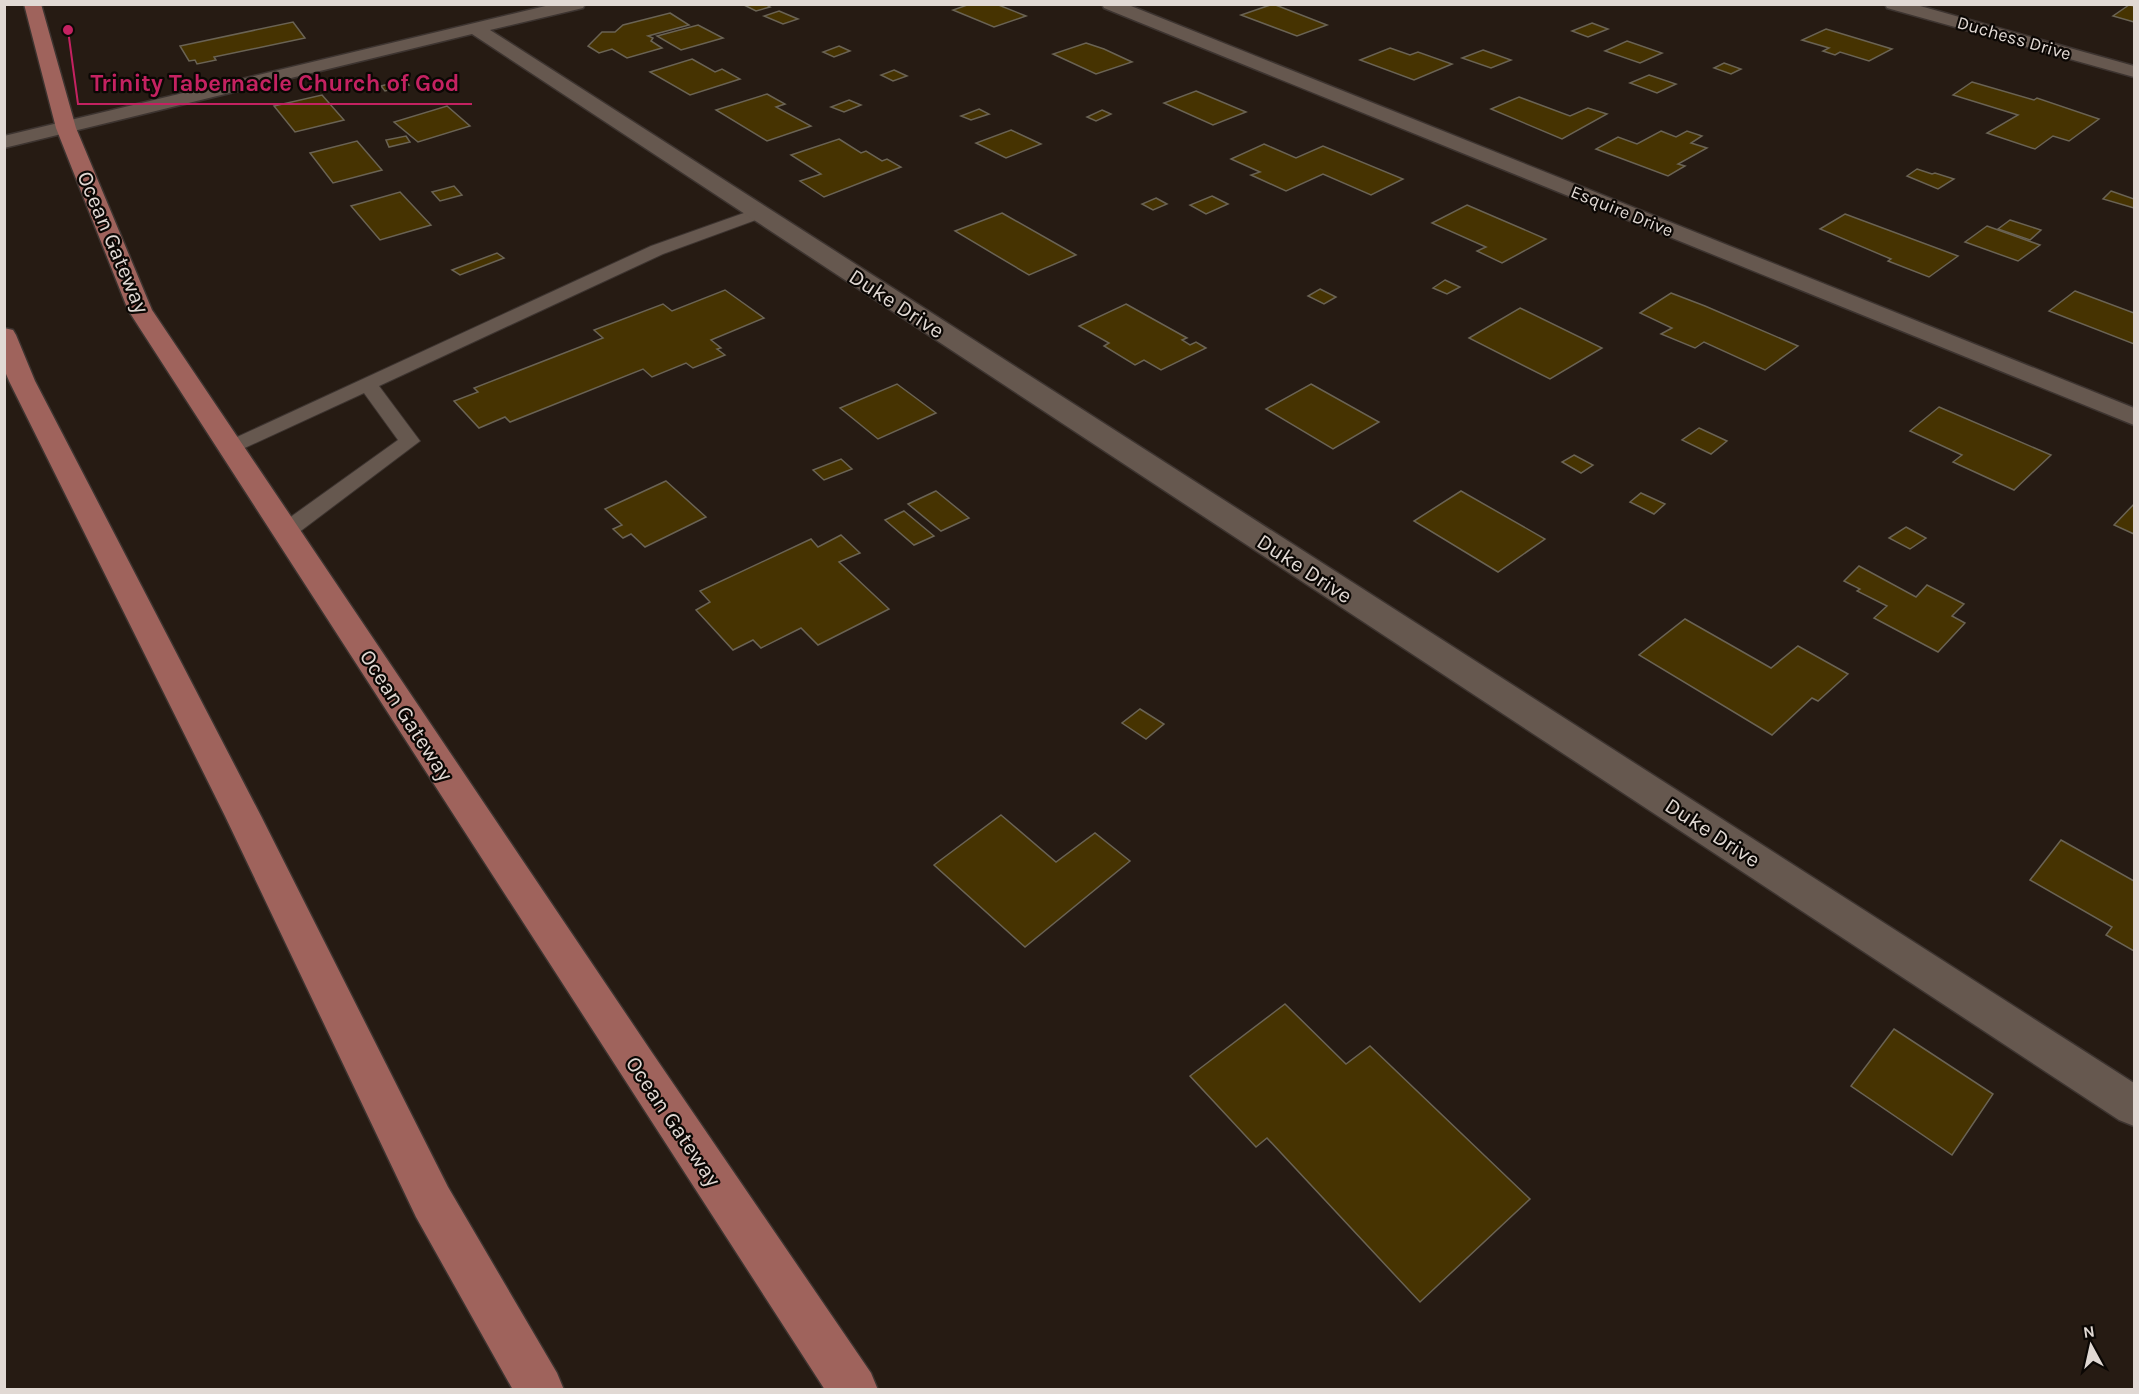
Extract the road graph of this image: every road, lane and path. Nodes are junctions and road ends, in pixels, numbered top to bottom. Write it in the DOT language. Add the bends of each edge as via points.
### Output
graph roads {
  1 [pos="32,4"];
  2 [pos="577,4"];
  3 [pos="1110,4"];
  4 [pos="1893,4"];
  5 [pos="476,29"];
  6 [pos="2134,72"];
  7 [pos="66,128"];
  8 [pos="4,142"];
  9 [pos="758,213"];
  10 [pos="4,335"];
  11 [pos="367,384"];
  12 [pos="2134,417"];
  13 [pos="231,447"];
  14 [pos="286,531"];
  15 [pos="2134,1106"];
  16 [pos="540,1389"];
  17 [pos="854,1389"];
  1 -- 7 [label="main road, Ocean Gateway"];
  2 -- 5 [label="street"];
  3 -- 12 [label="street, Esquire Drive"];
  4 -- 6 [label="street, Duchess Drive"];
  5 -- 7 [label="street"];
  5 -- 9 [label="street, Duke Drive"];
  7 -- 8 [label="street"];
  7 -- 13 [label="main road, Ocean Gateway" via="140,310"];
  9 -- 11 [label="lane" via="657,250"];
  9 -- 15 [label="street, Duke Drive"];
  10 -- 16 [label="main road" via="22,381 243,816 432,1202"];
  11 -- 13 [label="lane"];
  11 -- 14 [label="lane" via="410,441"];
  13 -- 14 [label="main road, Ocean Gateway"];
  14 -- 17 [label="main road, Ocean Gateway"];
}
